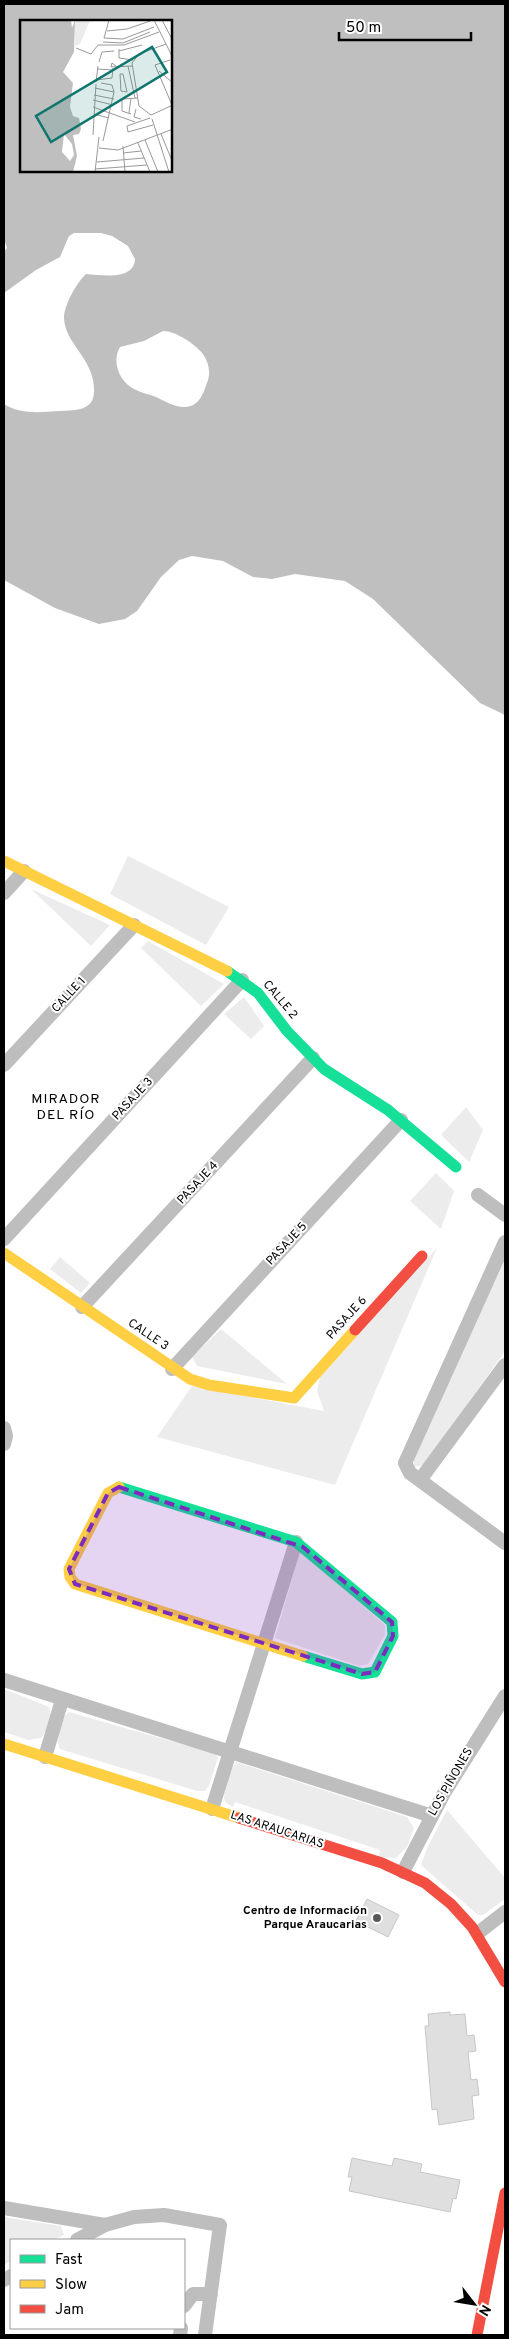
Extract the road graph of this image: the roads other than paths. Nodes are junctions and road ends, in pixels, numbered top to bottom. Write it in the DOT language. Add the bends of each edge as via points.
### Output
graph roads {
  1 [pos="4,861"];
  2 [pos="24,871"];
  3 [pos="4,893"];
  4 [pos="134,925"];
  5 [pos="242,980"];
  6 [pos="313,1058"];
  7 [pos="4,1065"];
  8 [pos="401,1120"];
  9 [pos="456,1167"];
  10 [pos="478,1195"];
  11 [pos="505,1215"];
  12 [pos="4,1239"];
  13 [pos="505,1242"];
  14 [pos="4,1253"];
  15 [pos="422,1256"];
  16 [pos="82,1307"];
  17 [pos="505,1365"];
  18 [pos="172,1369"];
  19 [pos="294,1398"];
  20 [pos="4,1428"];
  21 [pos="4,1444"];
  22 [pos="420,1480"];
  23 [pos="296,1542"];
  24 [pos="505,1543"];
  25 [pos="264,1643"];
  26 [pos="4,1680"];
  27 [pos="505,1696"];
  28 [pos="62,1700"];
  29 [pos="4,1744"];
  30 [pos="230,1751"];
  31 [pos="45,1757"];
  32 [pos="212,1808"];
  33 [pos="432,1816"];
  34 [pos="403,1872"];
  35 [pos="505,1912"];
  36 [pos="478,1933"];
  37 [pos="505,1982"];
  38 [pos="505,2193"];
  39 [pos="4,2208"];
  40 [pos="105,2225"];
  41 [pos="79,2239"];
  42 [pos="211,2294"];
  43 [pos="185,2305"];
  44 [pos="205,2335"];
  45 [pos="476,2335"];
  1 -- 2 [label="street, CALLE 2"];
  2 -- 3 [label="street"];
  2 -- 4 [label="street, CALLE 2"];
  4 -- 5 [label="street, CALLE 2"];
  4 -- 7 [label="street, CALLE 1"];
  5 -- 6 [label="street, CALLE 2" via="264,1000"];
  5 -- 12 [label="street, PASAJE 3"];
  6 -- 8 [label="street, CALLE 2" via="338,1079"];
  6 -- 16 [label="street, PASAJE 4"];
  8 -- 9 [label="street, CALLE 2"];
  8 -- 18 [label="street, PASAJE 5"];
  10 -- 11 [label="street"];
  13 -- 22 [label="street" via="406,1460 407,1470"];
  14 -- 16 [label="street, CALLE 3"];
  15 -- 19 [label="street, PASAJE 6"];
  16 -- 18 [label="street, CALLE 3"];
  17 -- 22 [label="street"];
  18 -- 19 [label="street, CALLE 3" via="209,1385"];
  20 -- 21 [label="street"];
  22 -- 24 [label="street"];
  23 -- 25 [label="street"];
  23 -- 25 [label="street" via="388,1618 394,1626 393,1636 377,1668 367,1675"];
  23 -- 25 [label="street" via="119,1487 108,1493 69,1568 71,1580 78,1585"];
  25 -- 30 [label="street"];
  26 -- 28 [label="street"];
  27 -- 33 [label="street, LOS PIÑONES"];
  28 -- 30 [label="street"];
  28 -- 31 [label="street"];
  29 -- 31 [label="street, LAS ARAUCARIAS"];
  30 -- 32 [label="street"];
  30 -- 33 [label="street"];
  31 -- 32 [label="street, LAS ARAUCARIAS"];
  32 -- 34 [label="street, LAS ARAUCARIAS"];
  33 -- 34 [label="street, LOS PIÑONES"];
  34 -- 36 [label="street, LAS ARAUCARIAS" via="445,1898"];
  35 -- 36 [label="street"];
  36 -- 37 [label="street, LAS ARAUCARIAS"];
  38 -- 45 [label="street"];
  39 -- 40 [label="street"];
  40 -- 41 [label="street"];
  40 -- 42 [label="street" via="134,2217 164,2215 220,2224"];
  42 -- 43 [label="street" via="193,2294"];
  42 -- 44 [label="street"];
}
